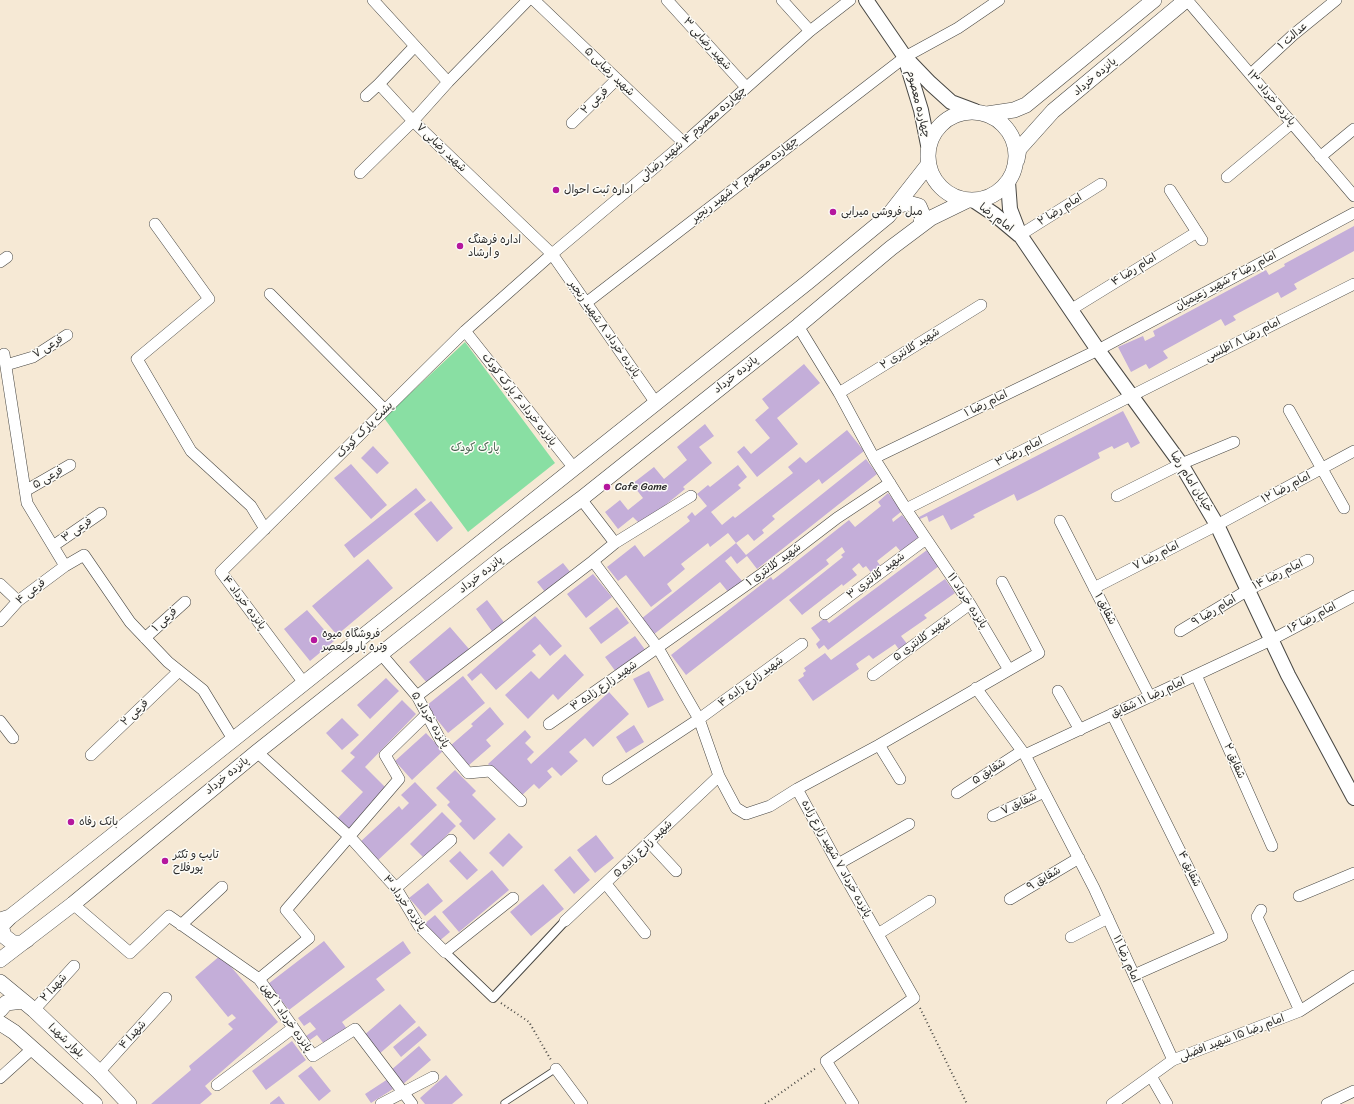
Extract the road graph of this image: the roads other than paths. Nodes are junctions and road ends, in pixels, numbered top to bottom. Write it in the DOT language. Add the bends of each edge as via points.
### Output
graph roads {
  1 [pos="373,0"];
  2 [pos="528,0"];
  3 [pos="534,0"];
  4 [pos="667,0"];
  5 [pos="782,0"];
  6 [pos="850,0"];
  7 [pos="866,0"];
  8 [pos="999,0"];
  9 [pos="1154,0"];
  10 [pos="1187,0"];
  11 [pos="1336,0"];
  12 [pos="810,32"];
  13 [pos="415,46"];
  14 [pos="905,56"];
  15 [pos="1252,74"];
  16 [pos="617,80"];
  17 [pos="448,82"];
  18 [pos="379,84"];
  19 [pos="746,87"];
  20 [pos="366,96"];
  21 [pos="981,112"];
  22 [pos="413,121"];
  23 [pos="1292,122"];
  24 [pos="572,124"];
  25 [pos="1354,129"];
  26 [pos="684,143"];
  27 [pos="928,145"];
  28 [pos="1320,157"];
  29 [pos="1016,163"];
  30 [pos="928,165"];
  31 [pos="360,173"];
  32 [pos="1228,177"];
  33 [pos="1008,182"];
  34 [pos="1101,184"];
  35 [pos="1170,190"];
  36 [pos="1354,196"];
  37 [pos="970,200"];
  38 [pos="896,206"];
  39 [pos="1354,213"];
  40 [pos="155,224"];
  41 [pos="921,225"];
  42 [pos="1020,235"];
  43 [pos="552,254"];
  44 [pos="1354,284"];
  45 [pos="270,294"];
  46 [pos="586,303"];
  47 [pos="981,305"];
  48 [pos="1072,309"];
  49 [pos="798,326"];
  50 [pos="465,331"];
  51 [pos="67,335"];
  52 [pos="1098,350"];
  53 [pos="3,359"];
  54 [pos="839,393"];
  55 [pos="1132,396"];
  56 [pos="656,403"];
  57 [pos="385,410"];
  58 [pos="1289,410"];
  59 [pos="1234,442"];
  60 [pos="1354,452"];
  61 [pos="874,458"];
  62 [pos="1181,464"];
  63 [pos="70,465"];
  64 [pos="574,468"];
  65 [pos="1323,468"];
  66 [pos="890,483"];
  67 [pos="25,491"];
  68 [pos="690,496"];
  69 [pos="1117,496"];
  70 [pos="581,499"];
  71 [pos="1344,508"];
  72 [pos="906,509"];
  73 [pos="101,513"];
  74 [pos="1060,521"];
  75 [pos="1217,525"];
  76 [pos="265,529"];
  77 [pos="926,539"];
  78 [pos="615,543"];
  79 [pos="53,546"];
  80 [pos="1308,560"];
  81 [pos="593,561"];
  82 [pos="65,566"];
  83 [pos="1002,582"];
  84 [pos="0,584"];
  85 [pos="1094,588"];
  86 [pos="1248,590"];
  87 [pos="1354,596"];
  88 [pos="18,601"];
  89 [pos="185,602"];
  90 [pos="970,604"];
  91 [pos="825,614"];
  92 [pos="0,621"];
  93 [pos="1180,631"];
  94 [pos="145,638"];
  95 [pos="1271,640"];
  96 [pos="802,644"];
  97 [pos="658,648"];
  98 [pos="381,654"];
  99 [pos="1009,670"];
  100 [pos="179,671"];
  101 [pos="873,675"];
  102 [pos="1196,675"];
  103 [pos="304,683"];
  104 [pos="976,688"];
  105 [pos="1058,691"];
  106 [pos="417,696"];
  107 [pos="1150,697"];
  108 [pos="427,714"];
  109 [pos="1112,714"];
  110 [pos="699,719"];
  111 [pos="0,721"];
  112 [pos="549,724"];
  113 [pos="1080,730"];
  114 [pos="13,738"];
  115 [pos="233,739"];
  116 [pos="879,745"];
  117 [pos="257,752"];
  118 [pos="1024,753"];
  119 [pos="91,754"];
  120 [pos="719,776"];
  121 [pos="608,779"];
  122 [pos="900,779"];
  123 [pos="798,789"];
  124 [pos="1044,792"];
  125 [pos="957,793"];
  126 [pos="1354,795"];
  127 [pos="521,801"];
  128 [pos="993,816"];
  129 [pos="909,824"];
  130 [pos="350,837"];
  131 [pos="451,840"];
  132 [pos="649,842"];
  133 [pos="1272,846"];
  134 [pos="1078,858"];
  135 [pos="838,864"];
  136 [pos="676,870"];
  137 [pos="1354,873"];
  138 [pos="606,884"];
  139 [pos="222,887"];
  140 [pos="396,888"];
  141 [pos="1299,896"];
  142 [pos="513,898"];
  143 [pos="1010,899"];
  144 [pos="930,901"];
  145 [pos="73,904"];
  146 [pos="1261,910"];
  147 [pos="7,914"];
  148 [pos="1108,918"];
  149 [pos="566,921"];
  150 [pos="181,925"];
  151 [pos="645,933"];
  152 [pos="878,934"];
  153 [pos="1071,937"];
  154 [pos="31,938"];
  155 [pos="445,952"];
  156 [pos="0,960"];
  157 [pos="74,966"];
  158 [pos="1134,975"];
  159 [pos="1354,976"];
  160 [pos="259,979"];
  161 [pos="0,982"];
  162 [pos="166,998"];
  163 [pos="29,1005"];
  164 [pos="1300,1011"];
  165 [pos="1,1018"];
  166 [pos="293,1028"];
  167 [pos="32,1049"];
  168 [pos="1173,1060"];
  169 [pos="556,1069"];
  170 [pos="99,1072"];
  171 [pos="1152,1076"];
  172 [pos="433,1077"];
  173 [pos="0,1078"];
  174 [pos="217,1085"];
  175 [pos="1354,1091"];
  176 [pos="403,1092"];
  177 [pos="504,1103"];
  178 [pos="95,1104"];
  179 [pos="129,1104"];
  180 [pos="382,1104"];
  181 [pos="412,1104"];
  182 [pos="582,1104"];
  183 [pos="853,1104"];
  184 [pos="1112,1104"];
  185 [pos="1167,1104"];
  186 [pos="1326,1104"];
  1 -- 13 [label="street"];
  2 -- 17 [label="street"];
  3 -- 16 [label="street, شهید رضایی ۵"];
  4 -- 19 [label="street, شهید رضایی ۳"];
  5 -- 12 [label="street"];
  6 -- 12 [label="street, چهارده معصوم ۴ شهید رضائی"];
  7 -- 14 [label="street"];
  8 -- 14 [label="street, چهارده معصوم ۲ شهید رنجبر" via="958,28"];
  9 -- 21 [label="main road, پانزده خرداد" via="1026,105 1014,110"];
  10 -- 15 [label="street, پانزده خرداد ۱۳"];
  10 -- 29 [label="main road, پانزده خرداد" via="1053,111 1019,149"];
  11 -- 15 [label="street, عدالت ۱" via="1293,35"];
  12 -- 19 [label="street, چهارده معصوم ۴ شهید رضائی"];
  13 -- 17 [label="street"];
  13 -- 18 [label="street"];
  14 -- 21 [label="street, چهارده معصوم" via="951,102"];
  14 -- 27 [label="street, چهارده معصوم"];
  14 -- 46 [label="street, چهارده معصوم ۲ شهید رنجبر"];
  15 -- 23 [label="street, پانزده خرداد ۱۳"];
  16 -- 24 [label="street, فرعی ۲"];
  16 -- 26 [label="street, شهید رضایی ۵"];
  17 -- 22 [label="street, شهید رضایی ۷"];
  18 -- 20 [label="street"];
  18 -- 22 [label="street"];
  19 -- 26 [label="street, چهارده معصوم ۴ شهید رضائی"];
  21 -- 27 [label="main road" via="962,112 950,116 940,124"];
  21 -- 29 [label="main road" via="1000,121 1010,133 1016,148"];
  22 -- 31 [label="street"];
  22 -- 43 [label="street, شهید رضایی ۷"];
  23 -- 28 [label="street, پانزده خرداد ۱۳"];
  23 -- 32 [label="street"];
  25 -- 28 [label="street"];
  26 -- 43 [label="street, چهارده معصوم ۴ شهید رضائی"];
  27 -- 30 [label="main road"];
  28 -- 36 [label="street, پانزده خرداد ۱۳"];
  29 -- 33 [label="main road"];
  30 -- 37 [label="main road" via="933,179 944,191 957,198"];
  30 -- 38 [label="main road"];
  33 -- 37 [label="main road" via="998,192 986,198"];
  33 -- 42 [label="street, خیابان امام رضا" via="1010,209"];
  34 -- 42 [label="street, امام رضا ۲"];
  35 -- 48 [label="street, امام رضا ۴" via="1200,236"];
  37 -- 41 [label="main road, پانزده خرداد"];
  37 -- 42 [label="street, امام رضا" via="994,214"];
  38 -- 41 [label="main road" via="908,203 919,206 922,213"];
  38 -- 56 [label="main road" via="882,222"];
  39 -- 52 [label="street, امام رضا ۶ شهید زعیمیان"];
  40 -- 76 [label="street" via="209,299 137,359 191,451 251,506"];
  41 -- 49 [label="main road, پانزده خرداد"];
  42 -- 48 [label="street, خیابان امام رضا"];
  43 -- 46 [label="street, پانزده خرداد ۸ شهید رنجبر"];
  43 -- 50 [label="street, چهارده معصوم ۴ شهید رضائی"];
  44 -- 55 [label="street, امام رضا ۸ اطلسی"];
  45 -- 57 [label="street"];
  46 -- 56 [label="street, پانزده خرداد ۸ شهید رنجبر"];
  47 -- 54 [label="street, شهید کلانتری ۲"];
  48 -- 52 [label="street, خیابان امام رضا"];
  49 -- 54 [label="street, پانزده خرداد ۱۱"];
  49 -- 70 [label="main road, پانزده خرداد"];
  50 -- 57 [label="street, پشت پارک کودک"];
  50 -- 64 [label="street, پانزده خرداد ۶ پارک کودک"];
  51 -- 53 [label="street, فرعی ۷" via="33,357"];
  52 -- 55 [label="street, خیابان امام رضا"];
  52 -- 61 [label="street, امام رضا ۱"];
  53 -- 67 [label="street"];
  54 -- 61 [label="street, پانزده خرداد ۱۱"];
  55 -- 62 [label="street, خیابان امام رضا"];
  55 -- 72 [label="street, امام رضا ۳"];
  56 -- 64 [label="main road"];
  57 -- 76 [label="street, پشت پارک کودک"];
  58 -- 65 [label="street"];
  59 -- 62 [label="street"];
  60 -- 65 [label="street, امام رضا ۱۲"];
  61 -- 66 [label="street, پانزده خرداد ۱۱"];
  62 -- 69 [label="street"];
  62 -- 75 [label="street, خیابان امام رضا"];
  63 -- 67 [label="street, فرعی ۵"];
  64 -- 103 [label="main road"];
  65 -- 71 [label="street"];
  65 -- 75 [label="street, امام رضا ۱۲"];
  66 -- 72 [label="street, پانزده خرداد ۱۱"];
  66 -- 97 [label="street, شهید کلانتری ۱"];
  67 -- 79 [label="street" via="27,503"];
  68 -- 78 [label="street"];
  70 -- 78 [label="street"];
  70 -- 98 [label="main road, پانزده خرداد"];
  72 -- 77 [label="street, پانزده خرداد ۱۱"];
  73 -- 79 [label="street, فرعی ۳"];
  74 -- 85 [label="street, شقایق ۱"];
  75 -- 85 [label="street, امام رضا ۷"];
  75 -- 86 [label="street, خیابان امام رضا"];
  76 -- 103 [label="street, پانزده خرداد ۴" via="221,572"];
  77 -- 90 [label="street, پانزده خرداد ۱۱"];
  77 -- 91 [label="street, شهید کلانتری ۳"];
  78 -- 81 [label="street"];
  79 -- 82 [label="street"];
  80 -- 86 [label="street, امام رضا ۱۴"];
  81 -- 97 [label="street, پانزده خرداد ۷ شهید زارع زاده"];
  81 -- 106 [label="street"];
  82 -- 88 [label="street, فرعی ۴"];
  82 -- 94 [label="street, فرعی ۴" via="84,555 130,622"];
  83 -- 99 [label="street" via="1039,653"];
  84 -- 88 [label="street"];
  85 -- 107 [label="street, شقایق ۱"];
  86 -- 93 [label="street, امام رضا ۹"];
  86 -- 95 [label="street, خیابان امام رضا"];
  87 -- 95 [label="street, امام رضا ۱۶"];
  88 -- 92 [label="street, فرعی ۴"];
  89 -- 94 [label="street, فرعی ۱"];
  90 -- 99 [label="street, پانزده خرداد ۱۱"];
  90 -- 101 [label="street, شهید کلانتری ۵"];
  94 -- 100 [label="street"];
  95 -- 102 [label="street, امام رضا ۱۱ شقایق"];
  95 -- 126 [label="street, خیابان امام رضا"];
  96 -- 110 [label="street, شهید زارع زاده ۴"];
  97 -- 110 [label="street, پانزده خرداد ۷ شهید زارع زاده"];
  97 -- 112 [label="street, شهید زارع زاده ۳"];
  98 -- 106 [label="street, پانزده خرداد ۵"];
  98 -- 117 [label="main road, پانزده خرداد"];
  99 -- 104 [label="street"];
  100 -- 115 [label="street" via="203,690"];
  100 -- 119 [label="street, فرعی ۲"];
  102 -- 107 [label="street, امام رضا ۱۱ شقایق"];
  102 -- 133 [label="street, شقایق ۲"];
  103 -- 115 [label="main road"];
  104 -- 116 [label="street"];
  104 -- 118 [label="street"];
  105 -- 113 [label="street"];
  106 -- 108 [label="street, پانزده خرداد ۵"];
  107 -- 109 [label="street, امام رضا ۱۱ شقایق"];
  108 -- 127 [label="street, پانزده خرداد ۵" via="441,741 468,773 490,771"];
  108 -- 130 [label="street" via="385,755 399,779"];
  109 -- 113 [label="street, امام رضا ۱۱ شقایق"];
  109 -- 158 [label="street, شقایق ۴" via="1222,936"];
  110 -- 120 [label="street, پانزده خرداد ۷ شهید زارع زاده"];
  110 -- 121 [label="street, شهید زارع زاده ۴"];
  111 -- 114 [label="street"];
  113 -- 118 [label="street, امام رضا ۱۱ شقایق"];
  115 -- 147 [label="main road"];
  116 -- 122 [label="street"];
  116 -- 123 [label="street"];
  117 -- 130 [label="street, پانزده خرداد ۳"];
  117 -- 145 [label="main road, پانزده خرداد"];
  118 -- 124 [label="street"];
  118 -- 125 [label="street, شقایق ۵"];
  120 -- 123 [label="street, پانزده خرداد ۷ شهید زارع زاده" via="736,808 746,814 770,806"];
  120 -- 132 [label="street, شهید زارع زاده ۵"];
  123 -- 135 [label="street, پانزده خرداد ۷ شهید زارع زاده"];
  124 -- 128 [label="street, شقایق ۷"];
  124 -- 134 [label="street"];
  129 -- 135 [label="street"];
  130 -- 140 [label="street, پانزده خرداد ۳"];
  130 -- 160 [label="street" via="286,910 309,938"];
  131 -- 140 [label="street"];
  132 -- 136 [label="street"];
  132 -- 138 [label="street, شهید زارع زاده ۵"];
  134 -- 143 [label="street, شقایق ۹"];
  134 -- 148 [label="street, امام رضا ۱۱"];
  135 -- 152 [label="street, پانزده خرداد ۷ شهید زارع زاده"];
  137 -- 141 [label="street"];
  138 -- 149 [label="street, شهید زارع زاده ۵"];
  138 -- 151 [label="street"];
  139 -- 150 [label="street"];
  140 -- 155 [label="street, پانزده خرداد ۳" via="419,926"];
  142 -- 155 [label="street"];
  144 -- 152 [label="street"];
  145 -- 150 [label="street, پانزده خرداد ۱ کهن" via="130,953 169,916"];
  145 -- 154 [label="main road, پانزده خرداد"];
  146 -- 164 [label="street" via="1257,917"];
  147 -- 154 [label="main road" via="1,926 4,936 13,943 22,943"];
  148 -- 153 [label="street"];
  148 -- 158 [label="street, امام رضا ۱۱"];
  149 -- 155 [label="street, پانزده خرداد ۳" via="493,998"];
  150 -- 160 [label="street, پانزده خرداد ۱ کهن"];
  152 -- 183 [label="street, پانزده خرداد ۷ شهید زارع زاده" via="914,998 826,1061"];
  154 -- 156 [label="main road, پانزده خرداد"];
  157 -- 163 [label="street, شهدا ۲"];
  158 -- 168 [label="street, امام رضا ۱۱"];
  159 -- 164 [label="street, امام رضا ۱۵ شهید افضلی"];
  160 -- 166 [label="street, پانزده خرداد ۱ کهن"];
  161 -- 163 [label="main road, بلوار شهدا"];
  162 -- 170 [label="street, شهدا ۴"];
  163 -- 165 [label="main road" via="6,1003"];
  163 -- 170 [label="main road, بلوار شهدا"];
  164 -- 168 [label="street, امام رضا ۱۵ شهید افضلی"];
  165 -- 167 [label="main road"];
  166 -- 174 [label="street"];
  166 -- 176 [label="street, پانزده خرداد ۱ کهن" via="313,1056 356,1029"];
  167 -- 173 [label="street"];
  167 -- 178 [label="main road"];
  168 -- 171 [label="street, امام رضا ۱۵ شهید افضلی"];
  169 -- 177 [label="lane"];
  169 -- 182 [label="street"];
  170 -- 179 [label="main road, بلوار شهدا"];
  171 -- 184 [label="street, امام رضا ۱۵ شهید افضلی"];
  171 -- 185 [label="street"];
  172 -- 176 [label="street"];
  175 -- 186 [label="street"];
  176 -- 180 [label="street"];
  176 -- 181 [label="street, پانزده خرداد ۱ کهن"];
}
